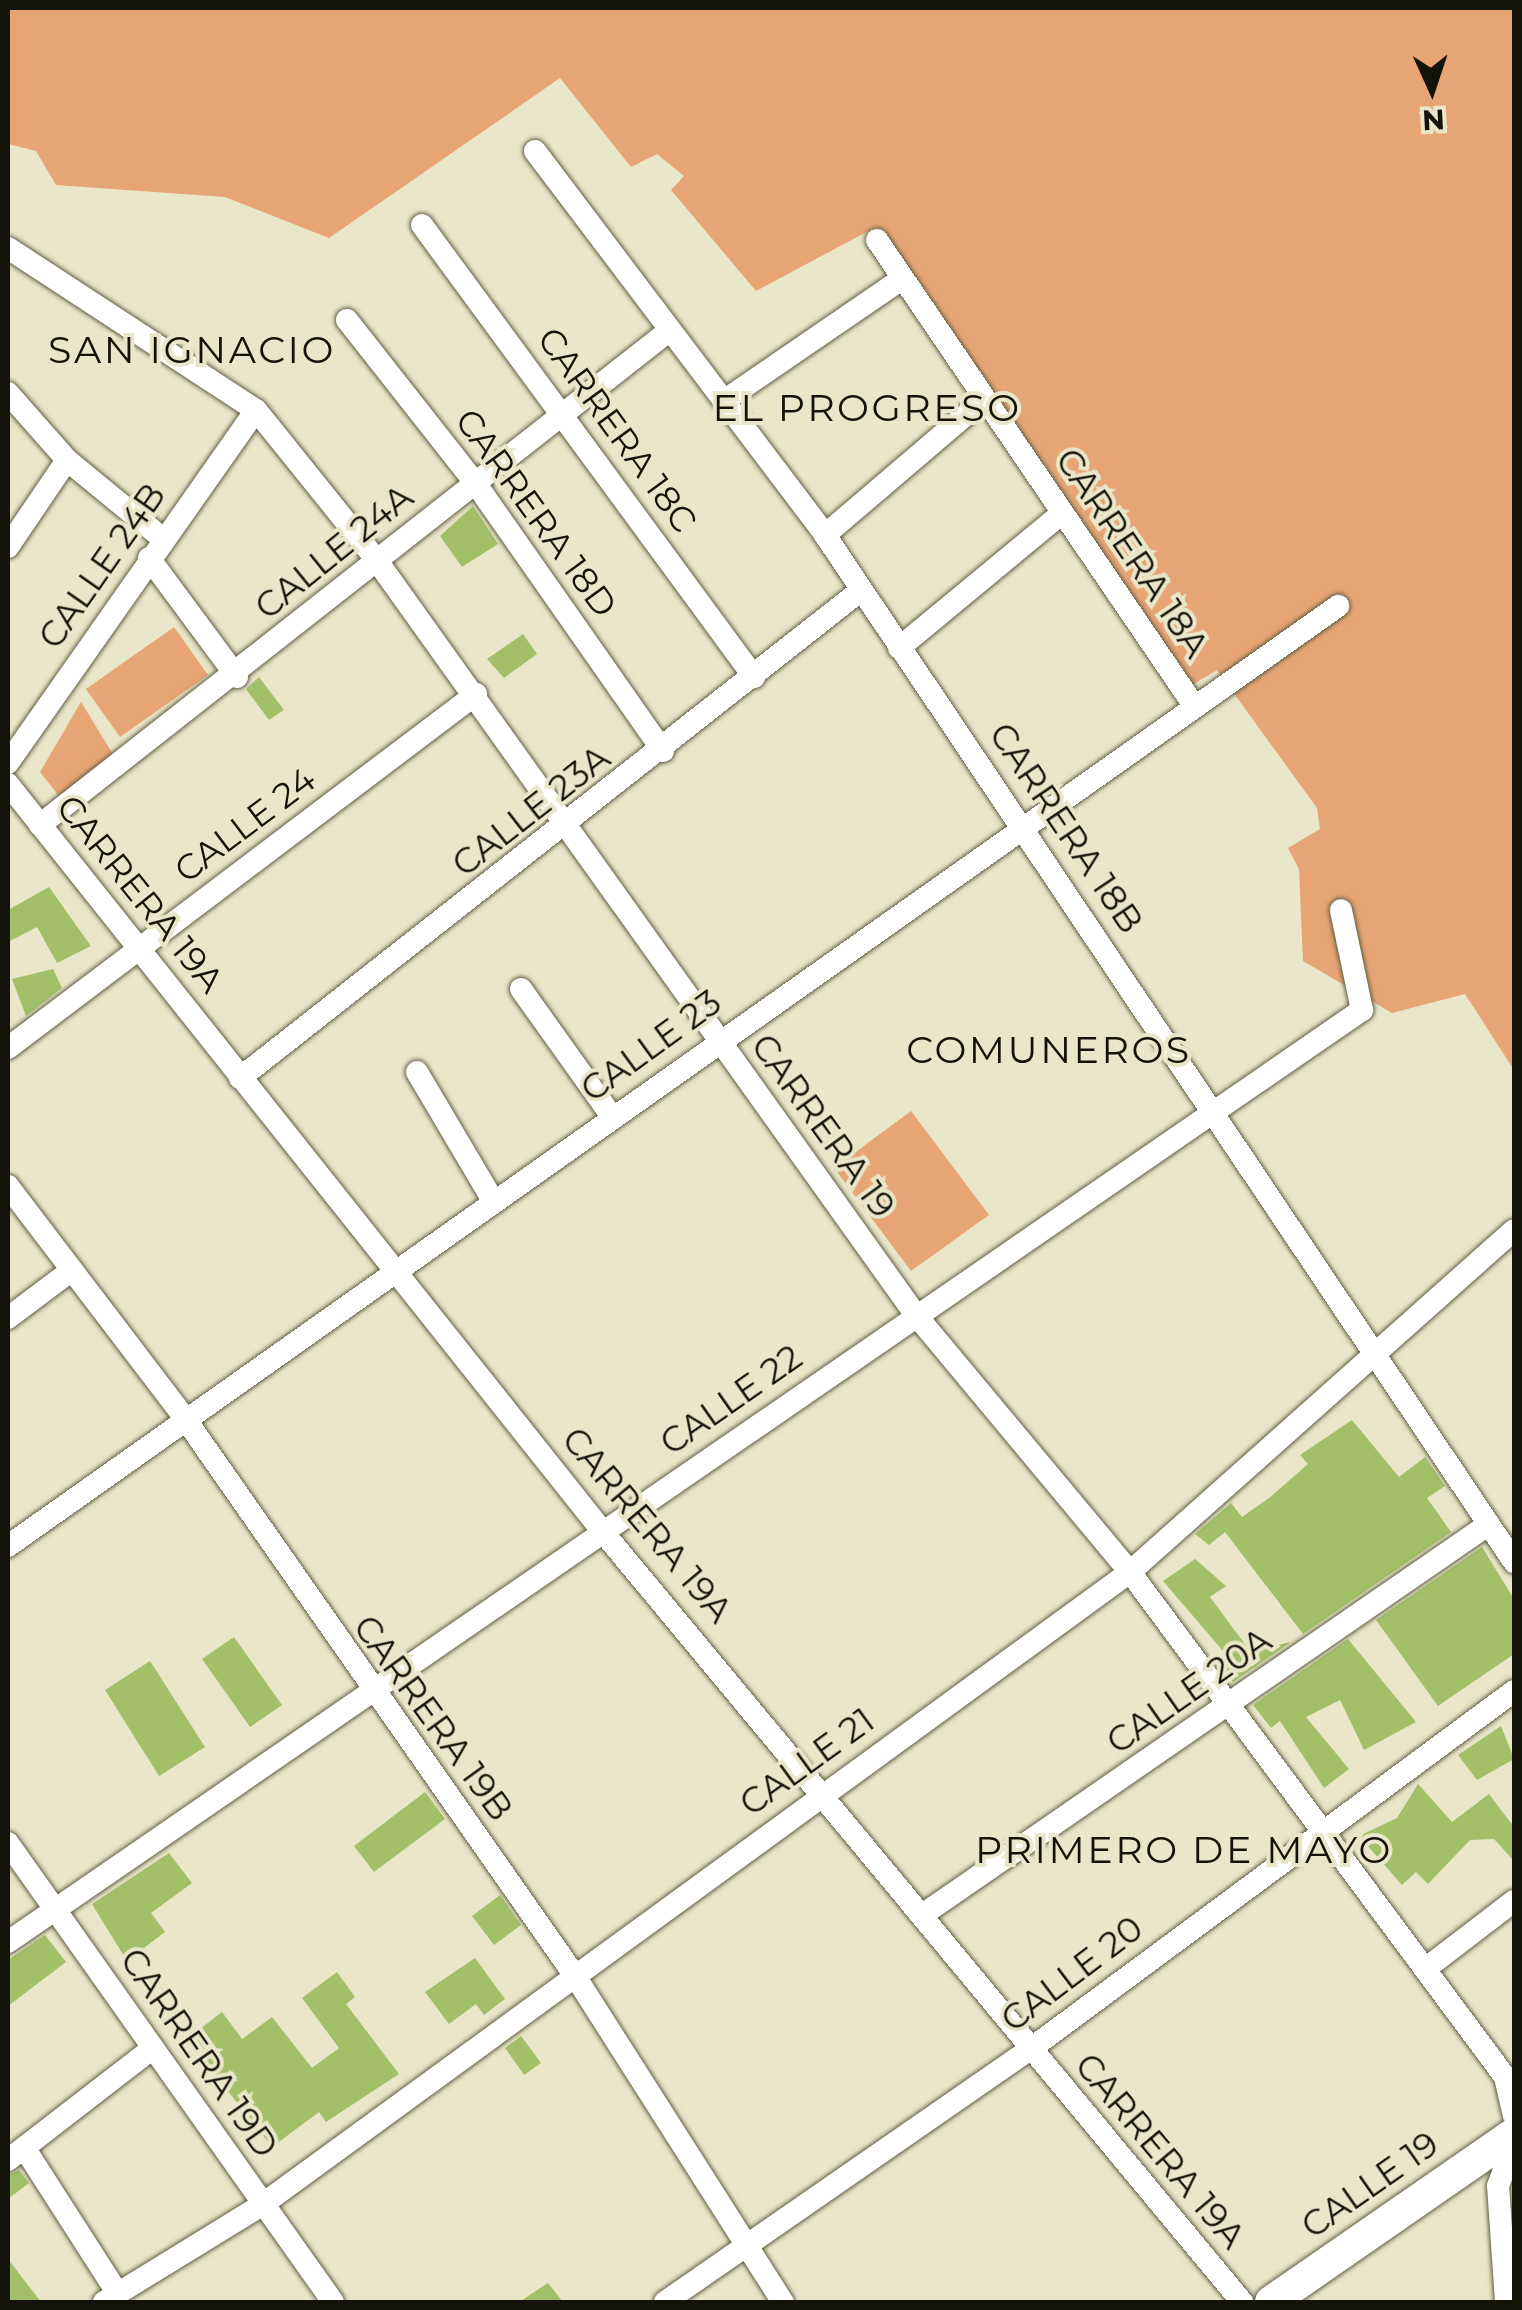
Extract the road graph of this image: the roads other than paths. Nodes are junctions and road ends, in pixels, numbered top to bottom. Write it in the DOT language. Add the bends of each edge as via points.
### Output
graph roads {
  1 [pos="535,151"];
  2 [pos="422,226"];
  3 [pos="877,240"];
  4 [pos="8,248"];
  5 [pos="902,279"];
  6 [pos="347,320"];
  7 [pos="670,330"];
  8 [pos="8,393"];
  9 [pos="724,400"];
  10 [pos="983,400"];
  11 [pos="256,410"];
  12 [pos="563,415"];
  13 [pos="67,460"];
  14 [pos="476,484"];
  15 [pos="1062,512"];
  16 [pos="825,535"];
  17 [pos="162,538"];
  18 [pos="8,546"];
  19 [pos="149,558"];
  20 [pos="375,558"];
  21 [pos="860,591"];
  22 [pos="1338,606"];
  23 [pos="899,648"];
  24 [pos="237,677"];
  25 [pos="754,678"];
  26 [pos="476,694"];
  27 [pos="1195,707"];
  28 [pos="663,751"];
  29 [pos="8,763"];
  30 [pos="8,784"];
  31 [pos="40,824"];
  32 [pos="573,824"];
  33 [pos="1026,827"];
  34 [pos="1341,910"];
  35 [pos="140,948"];
  36 [pos="521,988"];
  37 [pos="718,1039"];
  38 [pos="8,1048"];
  39 [pos="417,1072"];
  40 [pos="240,1078"];
  41 [pos="1214,1112"];
  42 [pos="613,1118"];
  43 [pos="8,1186"];
  44 [pos="494,1202"];
  45 [pos="1514,1230"];
  46 [pos="399,1269"];
  47 [pos="72,1270"];
  48 [pos="915,1314"];
  49 [pos="8,1318"];
  50 [pos="1377,1360"];
  51 [pos="186,1420"];
  52 [pos="1490,1524"];
  53 [pos="603,1532"];
  54 [pos="8,1546"];
  55 [pos="1514,1562"];
  56 [pos="1130,1572"];
  57 [pos="1514,1691"];
  58 [pos="370,1692"];
  59 [pos="1230,1707"];
  60 [pos="826,1791"];
  61 [pos="1322,1831"];
  62 [pos="8,1843"];
  63 [pos="1514,1902"];
  64 [pos="54,1910"];
  65 [pos="926,1913"];
  66 [pos="8,1942"];
  67 [pos="1425,1969"];
  68 [pos="574,1976"];
  69 [pos="153,2048"];
  70 [pos="1030,2050"];
  71 [pos="1514,2115"];
  72 [pos="1514,2138"];
  73 [pos="16,2154"];
  74 [pos="263,2204"];
  75 [pos="746,2246"];
  76 [pos="111,2298"];
  77 [pos="333,2302"];
  78 [pos="665,2302"];
  79 [pos="783,2302"];
  80 [pos="1242,2302"];
  81 [pos="1272,2302"];
  82 [pos="1506,2302"];
  1 -- 7 [label="street, CARRERA 18B"];
  2 -- 12 [label="street, CARRERA 18C"];
  3 -- 5 [label="street, CARRERA 18A"];
  4 -- 11 [label="street, CARRERA 19"];
  5 -- 9 [label="street"];
  5 -- 10 [label="street, CARRERA 18A"];
  6 -- 14 [label="street, CARRERA 18D"];
  7 -- 9 [label="street, CARRERA 18B"];
  7 -- 12 [label="street, CALLE 24A"];
  8 -- 13 [label="street"];
  9 -- 16 [label="street, CARRERA 18B"];
  10 -- 15 [label="street, CARRERA 18A"];
  10 -- 16 [label="street"];
  11 -- 17 [label="street, CALLE 24B"];
  11 -- 20 [label="street, CARRERA 19"];
  12 -- 14 [label="street, CALLE 24A"];
  12 -- 25 [label="street, CARRERA 18C"];
  13 -- 17 [label="street"];
  13 -- 18 [label="street"];
  14 -- 20 [label="street, CALLE 24A"];
  14 -- 28 [label="street, CARRERA 18D"];
  15 -- 23 [label="street"];
  15 -- 27 [label="street, CARRERA 18A"];
  16 -- 21 [label="street, CARRERA 18B"];
  17 -- 19 [label="street, CALLE 24B"];
  19 -- 24 [label="street"];
  19 -- 29 [label="street, CALLE 24B"];
  20 -- 24 [label="street, CALLE 24A"];
  20 -- 26 [label="street, CARRERA 19"];
  21 -- 23 [label="street, CARRERA 18B"];
  21 -- 25 [label="street, CALLE 23A"];
  22 -- 27 [label="street, CALLE 23"];
  23 -- 33 [label="street, CARRERA 18B"];
  24 -- 31 [label="street, CALLE 24A"];
  25 -- 28 [label="street, CALLE 23A"];
  26 -- 32 [label="street, CARRERA 19"];
  26 -- 35 [label="street, CALLE 24"];
  27 -- 33 [label="street, CALLE 23"];
  28 -- 32 [label="street, CALLE 23A"];
  30 -- 31 [label="street, CARRERA 19A"];
  31 -- 35 [label="street, CARRERA 19A"];
  32 -- 37 [label="street, CARRERA 19"];
  32 -- 40 [label="street, CALLE 23A"];
  33 -- 37 [label="street, CALLE 23"];
  33 -- 41 [label="street, CARRERA 18B"];
  34 -- 41 [label="street, CALLE 22" via="1362,1010"];
  35 -- 38 [label="street, CALLE 24"];
  35 -- 40 [label="street, CARRERA 19A"];
  36 -- 42 [label="street"];
  37 -- 42 [label="street, CALLE 23"];
  37 -- 48 [label="street, CARRERA 19"];
  39 -- 44 [label="street"];
  40 -- 46 [label="street, CARRERA 19A"];
  41 -- 48 [label="street, CALLE 22"];
  41 -- 50 [label="street, CARRERA 18B"];
  42 -- 44 [label="street, CALLE 23"];
  43 -- 47 [label="street, CARRERA 19B"];
  44 -- 46 [label="street, CALLE 23"];
  45 -- 50 [label="street, CALLE 21"];
  46 -- 51 [label="street, CALLE 23"];
  46 -- 53 [label="street, CARRERA 19A"];
  47 -- 49 [label="street"];
  47 -- 51 [label="street, CARRERA 19B"];
  48 -- 53 [label="street, CALLE 22"];
  48 -- 56 [label="street, CARRERA 19"];
  50 -- 52 [label="street, CARRERA 18B"];
  50 -- 56 [label="street, CALLE 21"];
  51 -- 54 [label="street, CALLE 23"];
  51 -- 58 [label="street, CARRERA 19B"];
  52 -- 55 [label="street, CARRERA 18B"];
  52 -- 59 [label="street, CALLE 20A"];
  53 -- 58 [label="street, CALLE 22"];
  53 -- 60 [label="street, CARRERA 19A"];
  56 -- 59 [label="street, CARRERA 19"];
  56 -- 60 [label="street, CALLE 21"];
  57 -- 61 [label="street, CALLE 20"];
  58 -- 64 [label="street, CALLE 22"];
  58 -- 68 [label="street, CARRERA 19B"];
  59 -- 61 [label="street, CARRERA 19"];
  59 -- 65 [label="street, CALLE 20A"];
  60 -- 65 [label="street, CARRERA 19A"];
  60 -- 68 [label="street, CALLE 21"];
  61 -- 67 [label="street, CARRERA 19"];
  61 -- 70 [label="street, CALLE 20"];
  62 -- 64 [label="street, CARRERA 19D"];
  63 -- 67 [label="street"];
  64 -- 66 [label="street, CALLE 22"];
  64 -- 69 [label="street, CARRERA 19D"];
  65 -- 70 [label="street, CARRERA 19A"];
  67 -- 71 [label="street, CARRERA 19" via="1505,2077"];
  68 -- 74 [label="street, CALLE 21"];
  68 -- 75 [label="street, CARRERA 19B"];
  69 -- 73 [label="street"];
  69 -- 74 [label="street, CARRERA 19D"];
  70 -- 75 [label="street, CALLE 20"];
  70 -- 80 [label="street, CARRERA 19A"];
  72 -- 81 [label="main road, CALLE 19"];
  72 -- 82 [label="street" via="1498,2186"];
  73 -- 76 [label="street"];
  74 -- 76 [label="street, CALLE 21"];
  74 -- 77 [label="street, CARRERA 19D"];
  75 -- 78 [label="street, CALLE 20"];
  75 -- 79 [label="street, CARRERA 19B"];
}
